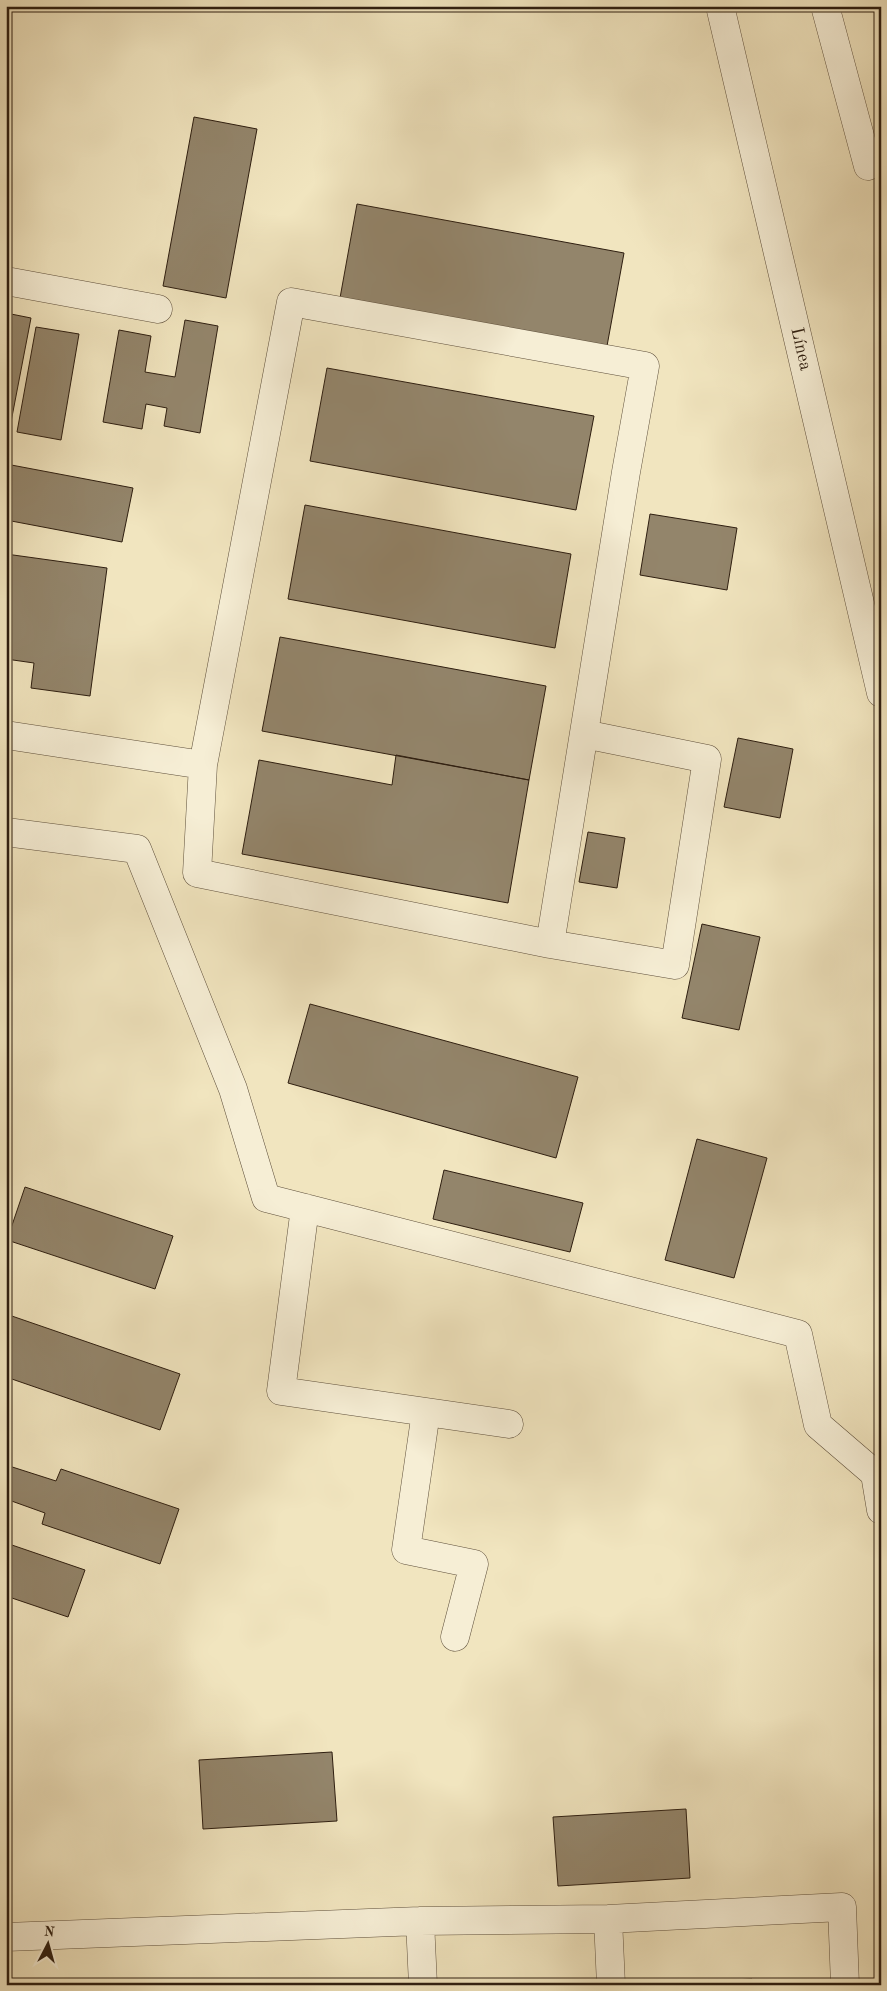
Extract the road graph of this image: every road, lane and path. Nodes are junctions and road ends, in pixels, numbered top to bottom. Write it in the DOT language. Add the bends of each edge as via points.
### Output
graph roads {
  1 [pos="720,6"];
  2 [pos="825,6"];
  3 [pos="868,166"];
  4 [pos="6,281"];
  5 [pos="158,309"];
  6 [pos="881,693"];
  7 [pos="584,734"];
  8 [pos="6,735"];
  9 [pos="203,764"];
  10 [pos="6,832"];
  11 [pos="550,944"];
  12 [pos="305,1208"];
  13 [pos="426,1412"];
  14 [pos="509,1424"];
  15 [pos="878,1472"];
  16 [pos="881,1510"];
  17 [pos="455,1637"];
  18 [pos="608,1919"];
  19 [pos="420,1921"];
  20 [pos="6,1937"];
  21 [pos="424,1985"];
  22 [pos="611,1985"];
  23 [pos="845,1985"];
  1 -- 6 [label="street, Línea"];
  2 -- 3 [label="street"];
  4 -- 5 [label="street"];
  7 -- 9 [label="street" via="645,366 291,302"];
  7 -- 11 [label="street"];
  7 -- 11 [label="street" via="708,759 675,965"];
  8 -- 9 [label="street"];
  9 -- 11 [label="street" via="197,873"];
  10 -- 12 [label="street" via="138,849 233,1089 266,1198"];
  12 -- 13 [label="street" via="281,1391"];
  12 -- 15 [label="street" via="798,1334 818,1425"];
  13 -- 14 [label="street"];
  13 -- 17 [label="street" via="406,1550 474,1564"];
  15 -- 16 [label="street"];
  18 -- 19 [label="street"];
  18 -- 22 [label="street"];
  18 -- 23 [label="street" via="842,1907"];
  19 -- 20 [label="street"];
  19 -- 21 [label="street"];
}
